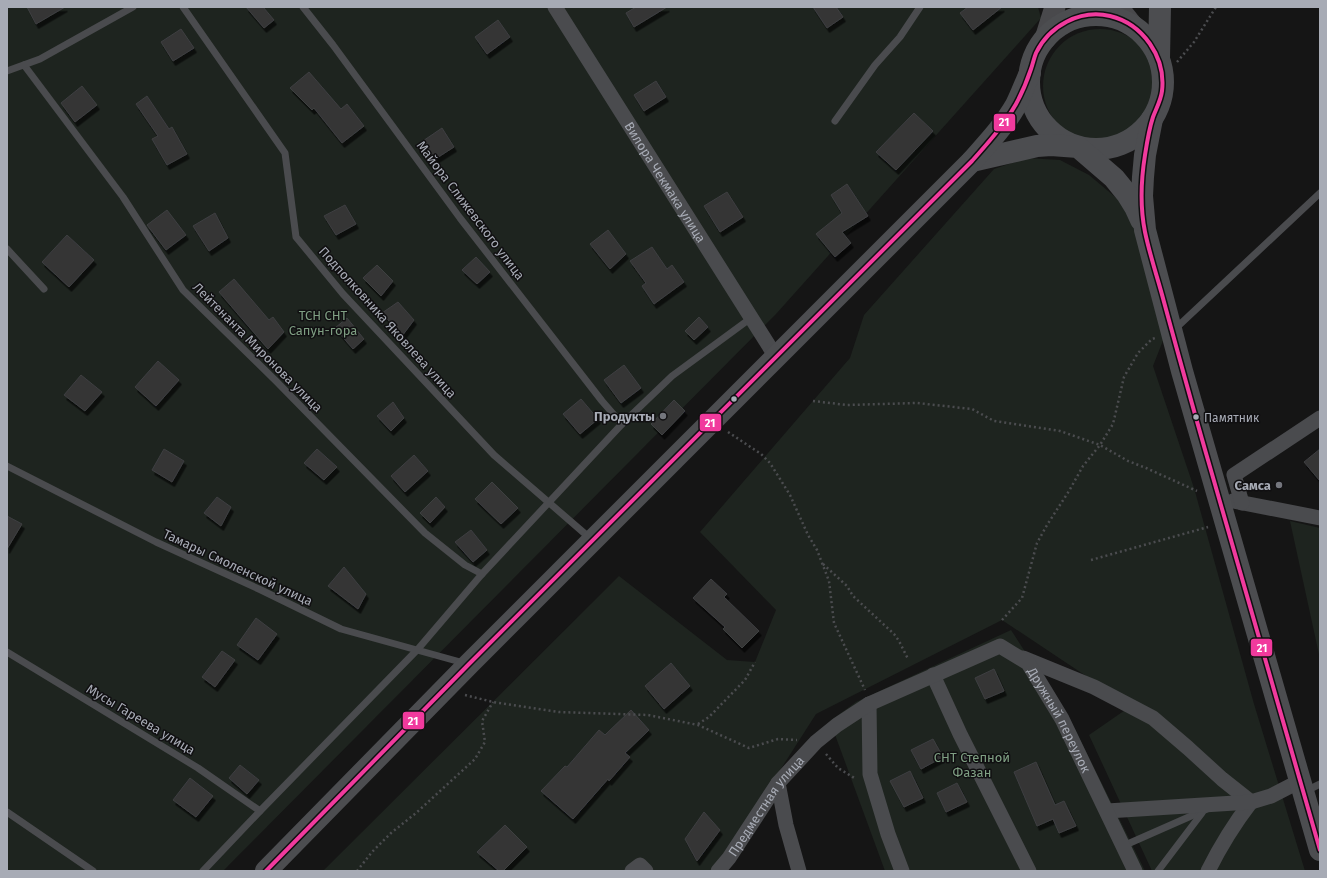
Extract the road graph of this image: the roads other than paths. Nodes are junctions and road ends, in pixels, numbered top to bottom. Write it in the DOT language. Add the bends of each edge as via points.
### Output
graph roads {
  1 [pos="133,7"];
  2 [pos="183,7"];
  3 [pos="303,7"];
  4 [pos="555,7"];
  5 [pos="920,7"];
  6 [pos="1118,7"];
  7 [pos="1160,7"];
  8 [pos="1069,11"];
  9 [pos="1133,26"];
  10 [pos="1159,58"];
  11 [pos="24,65"];
  12 [pos="7,71"];
  13 [pos="1030,73"];
  14 [pos="1152,119"];
  15 [pos="835,121"];
  16 [pos="1078,147"];
  17 [pos="972,161"];
  18 [pos="1320,193"];
  19 [pos="1145,230"];
  20 [pos="7,250"];
  21 [pos="44,289"];
  22 [pos="751,318"];
  23 [pos="1172,332"];
  24 [pos="776,358"];
  25 [pos="1320,418"];
  26 [pos="622,424"];
  27 [pos="7,466"];
  28 [pos="1219,498"];
  29 [pos="550,503"];
  30 [pos="1242,503"];
  31 [pos="1320,518"];
  32 [pos="593,541"];
  33 [pos="482,574"];
  34 [pos="418,649"];
  35 [pos="7,652"];
  36 [pos="1015,655"];
  37 [pos="469,664"];
  38 [pos="933,675"];
  39 [pos="870,704"];
  40 [pos="778,783"];
  41 [pos="1308,786"];
  42 [pos="1251,802"];
  43 [pos="1220,804"];
  44 [pos="260,811"];
  45 [pos="1107,811"];
  46 [pos="1203,811"];
  47 [pos="7,812"];
  48 [pos="1123,846"];
  49 [pos="1320,850"];
  50 [pos="93,871"];
  51 [pos="203,871"];
  52 [pos="266,871"];
  53 [pos="632,871"];
  54 [pos="646,871"];
  55 [pos="718,871"];
  56 [pos="799,871"];
  57 [pos="902,871"];
  58 [pos="1029,871"];
  59 [pos="1135,871"];
  60 [pos="1158,871"];
  61 [pos="1208,871"];
  1 -- 11 [label="lane" via="40,59"];
  2 -- 29 [label="lane, Подполковника Яковлева улица" via="285,153 296,237 343,294 494,455"];
  3 -- 26 [label="lane, Майора Слижевского улица" via="460,218"];
  4 -- 22 [label="street, Вилора Чекмака улица"];
  5 -- 15 [label="lane"];
  6 -- 9 [label="main road"];
  7 -- 10 [label="main road"];
  8 -- 9 [label="main road" via="1084,15 1110,16"];
  8 -- 13 [label="main road" via="1045,38 1035,55"];
  9 -- 10 [label="main road" via="1144,35"];
  10 -- 14 [label="main road" via="1163,79 1160,102"];
  11 -- 12 [label="lane"];
  11 -- 33 [label="lane, Лейтенанта Миронова улица" via="123,197 183,290 424,533 465,565"];
  13 -- 16 [label="main road" via="1031,97 1040,119 1057,136"];
  13 -- 17 [label="main road" via="1017,103 1006,120"];
  14 -- 16 [label="main road" via="1142,131 1123,144 1101,149"];
  14 -- 19 [label="main road" via="1143,177"];
  16 -- 17 [label="main road" via="1037,146"];
  16 -- 19 [label="main road" via="1114,178 1135,207"];
  17 -- 24 [label="main road"];
  18 -- 23 [label="lane"];
  19 -- 23 [label="main road"];
  20 -- 21 [label="lane"];
  22 -- 24 [label="street, Вилора Чекмака улица"];
  22 -- 26 [label="lane" via="672,376"];
  23 -- 28 [label="main road"];
  24 -- 32 [label="main road"];
  25 -- 30 [label="street" via="1234,475"];
  26 -- 29 [label="lane"];
  27 -- 34 [label="lane, Тамары Смоленской улица" via="156,542 340,629"];
  28 -- 30 [label="street"];
  28 -- 41 [label="main road"];
  29 -- 32 [label="lane, Подполковника Яковлева улица"];
  29 -- 33 [label="lane"];
  30 -- 31 [label="street"];
  32 -- 37 [label="main road"];
  33 -- 34 [label="lane"];
  34 -- 37 [label="lane, Тамары Смоленской улица"];
  34 -- 44 [label="lane"];
  35 -- 44 [label="lane, Мусы Гареева улица" via="198,768"];
  36 -- 38 [label="street, Дружный переулок" via="1000,646"];
  36 -- 42 [label="street" via="1094,687 1152,718"];
  36 -- 45 [label="street, Дружный переулок" via="1028,663 1062,720"];
  37 -- 52 [label="main road"];
  38 -- 39 [label="street, Дружный переулок"];
  38 -- 58 [label="street"];
  39 -- 40 [label="street, Предместная улица" via="816,742"];
  39 -- 57 [label="street" via="870,774"];
  40 -- 55 [label="street, Предместная улица"];
  40 -- 56 [label="street"];
  41 -- 42 [label="street"];
  41 -- 49 [label="main road"];
  42 -- 43 [label="street"];
  42 -- 61 [label="street" via="1238,818"];
  43 -- 45 [label="street"];
  43 -- 46 [label="lane"];
  44 -- 51 [label="lane"];
  45 -- 48 [label="street, Дружный переулок"];
  46 -- 48 [label="lane"];
  46 -- 60 [label="lane"];
  47 -- 50 [label="lane"];
  48 -- 59 [label="street, Дружный переулок"];
  53 -- 54 [label="street" via="640,865"];
}
